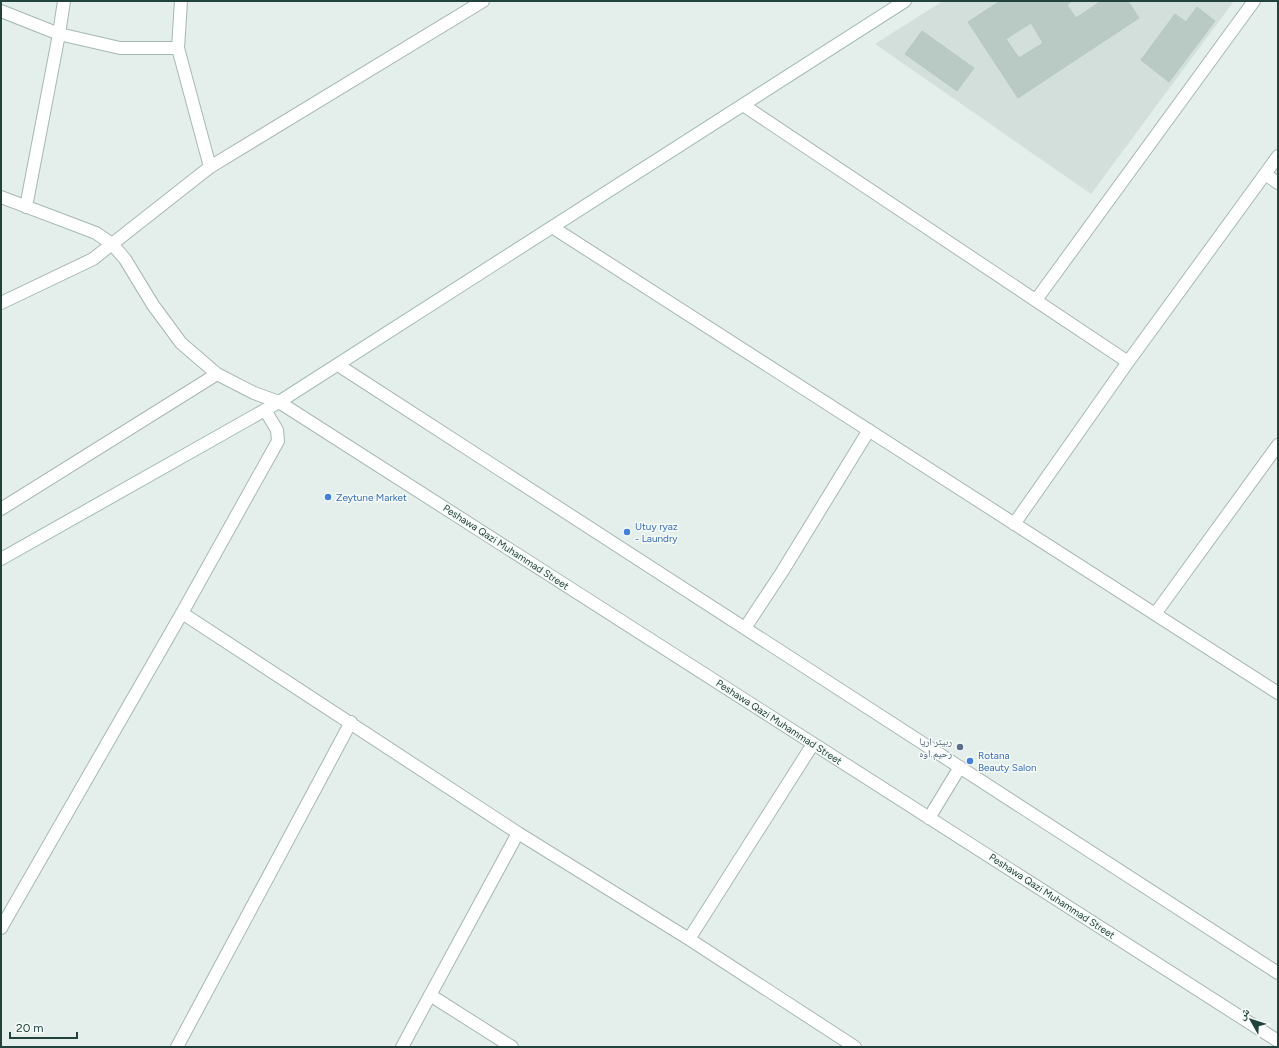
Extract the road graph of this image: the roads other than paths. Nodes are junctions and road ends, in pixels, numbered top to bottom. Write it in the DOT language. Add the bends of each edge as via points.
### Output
graph roads {
  1 [pos="64,1"];
  2 [pos="181,1"];
  3 [pos="482,1"];
  4 [pos="905,1"];
  5 [pos="1254,1"];
  6 [pos="1,11"];
  7 [pos="59,34"];
  8 [pos="178,48"];
  9 [pos="743,105"];
  10 [pos="1278,156"];
  11 [pos="210,167"];
  12 [pos="1265,174"];
  13 [pos="1278,183"];
  14 [pos="1,197"];
  15 [pos="26,207"];
  16 [pos="552,227"];
  17 [pos="112,244"];
  18 [pos="1036,300"];
  19 [pos="1,303"];
  20 [pos="1128,362"];
  21 [pos="338,364"];
  22 [pos="216,374"];
  23 [pos="279,402"];
  24 [pos="265,410"];
  25 [pos="868,430"];
  26 [pos="1278,445"];
  27 [pos="1,509"];
  28 [pos="1014,524"];
  29 [pos="1,559"];
  30 [pos="182,613"];
  31 [pos="1155,614"];
  32 [pos="745,628"];
  33 [pos="1278,693"];
  34 [pos="351,722"];
  35 [pos="812,744"];
  36 [pos="960,767"];
  37 [pos="930,818"];
  38 [pos="518,833"];
  39 [pos="1,928"];
  40 [pos="689,938"];
  41 [pos="1278,972"];
  42 [pos="430,995"];
  43 [pos="1278,1041"];
  44 [pos="177,1047"];
  45 [pos="402,1047"];
  46 [pos="512,1047"];
  47 [pos="855,1047"];
  1 -- 7 [label="street"];
  2 -- 8 [label="street"];
  3 -- 11 [label="street"];
  4 -- 9 [label="street"];
  5 -- 18 [label="street"];
  6 -- 7 [label="street"];
  7 -- 8 [label="street" via="120,48"];
  7 -- 15 [label="street"];
  8 -- 11 [label="street"];
  9 -- 16 [label="street"];
  9 -- 18 [label="street"];
  10 -- 12 [label="street"];
  11 -- 17 [label="street"];
  12 -- 13 [label="street"];
  12 -- 20 [label="street"];
  14 -- 15 [label="street, Peshawa Qazi Muhammad Street"];
  15 -- 17 [label="street, Peshawa Qazi Muhammad Street" via="96,233"];
  16 -- 21 [label="street"];
  16 -- 25 [label="street"];
  17 -- 19 [label="street" via="93,259"];
  17 -- 22 [label="street, Peshawa Qazi Muhammad Street" via="125,259 153,305 181,343"];
  18 -- 20 [label="street"];
  20 -- 28 [label="street"];
  21 -- 23 [label="street"];
  21 -- 32 [label="street"];
  22 -- 23 [label="street, Peshawa Qazi Muhammad Street"];
  22 -- 27 [label="street"];
  23 -- 24 [label="street"];
  23 -- 35 [label="street, Peshawa Qazi Muhammad Street"];
  24 -- 29 [label="street"];
  24 -- 30 [label="street" via="277,430 278,441"];
  25 -- 28 [label="street"];
  25 -- 32 [label="street"];
  26 -- 31 [label="street"];
  28 -- 31 [label="street"];
  30 -- 34 [label="street"];
  30 -- 39 [label="street"];
  31 -- 33 [label="street"];
  32 -- 36 [label="street"];
  34 -- 38 [label="street"];
  34 -- 44 [label="street"];
  35 -- 37 [label="street, Peshawa Qazi Muhammad Street"];
  35 -- 40 [label="street"];
  36 -- 37 [label="street"];
  36 -- 41 [label="street"];
  37 -- 43 [label="street, Peshawa Qazi Muhammad Street"];
  38 -- 40 [label="street"];
  38 -- 42 [label="street"];
  40 -- 47 [label="street"];
  42 -- 45 [label="street"];
  42 -- 46 [label="street"];
}
